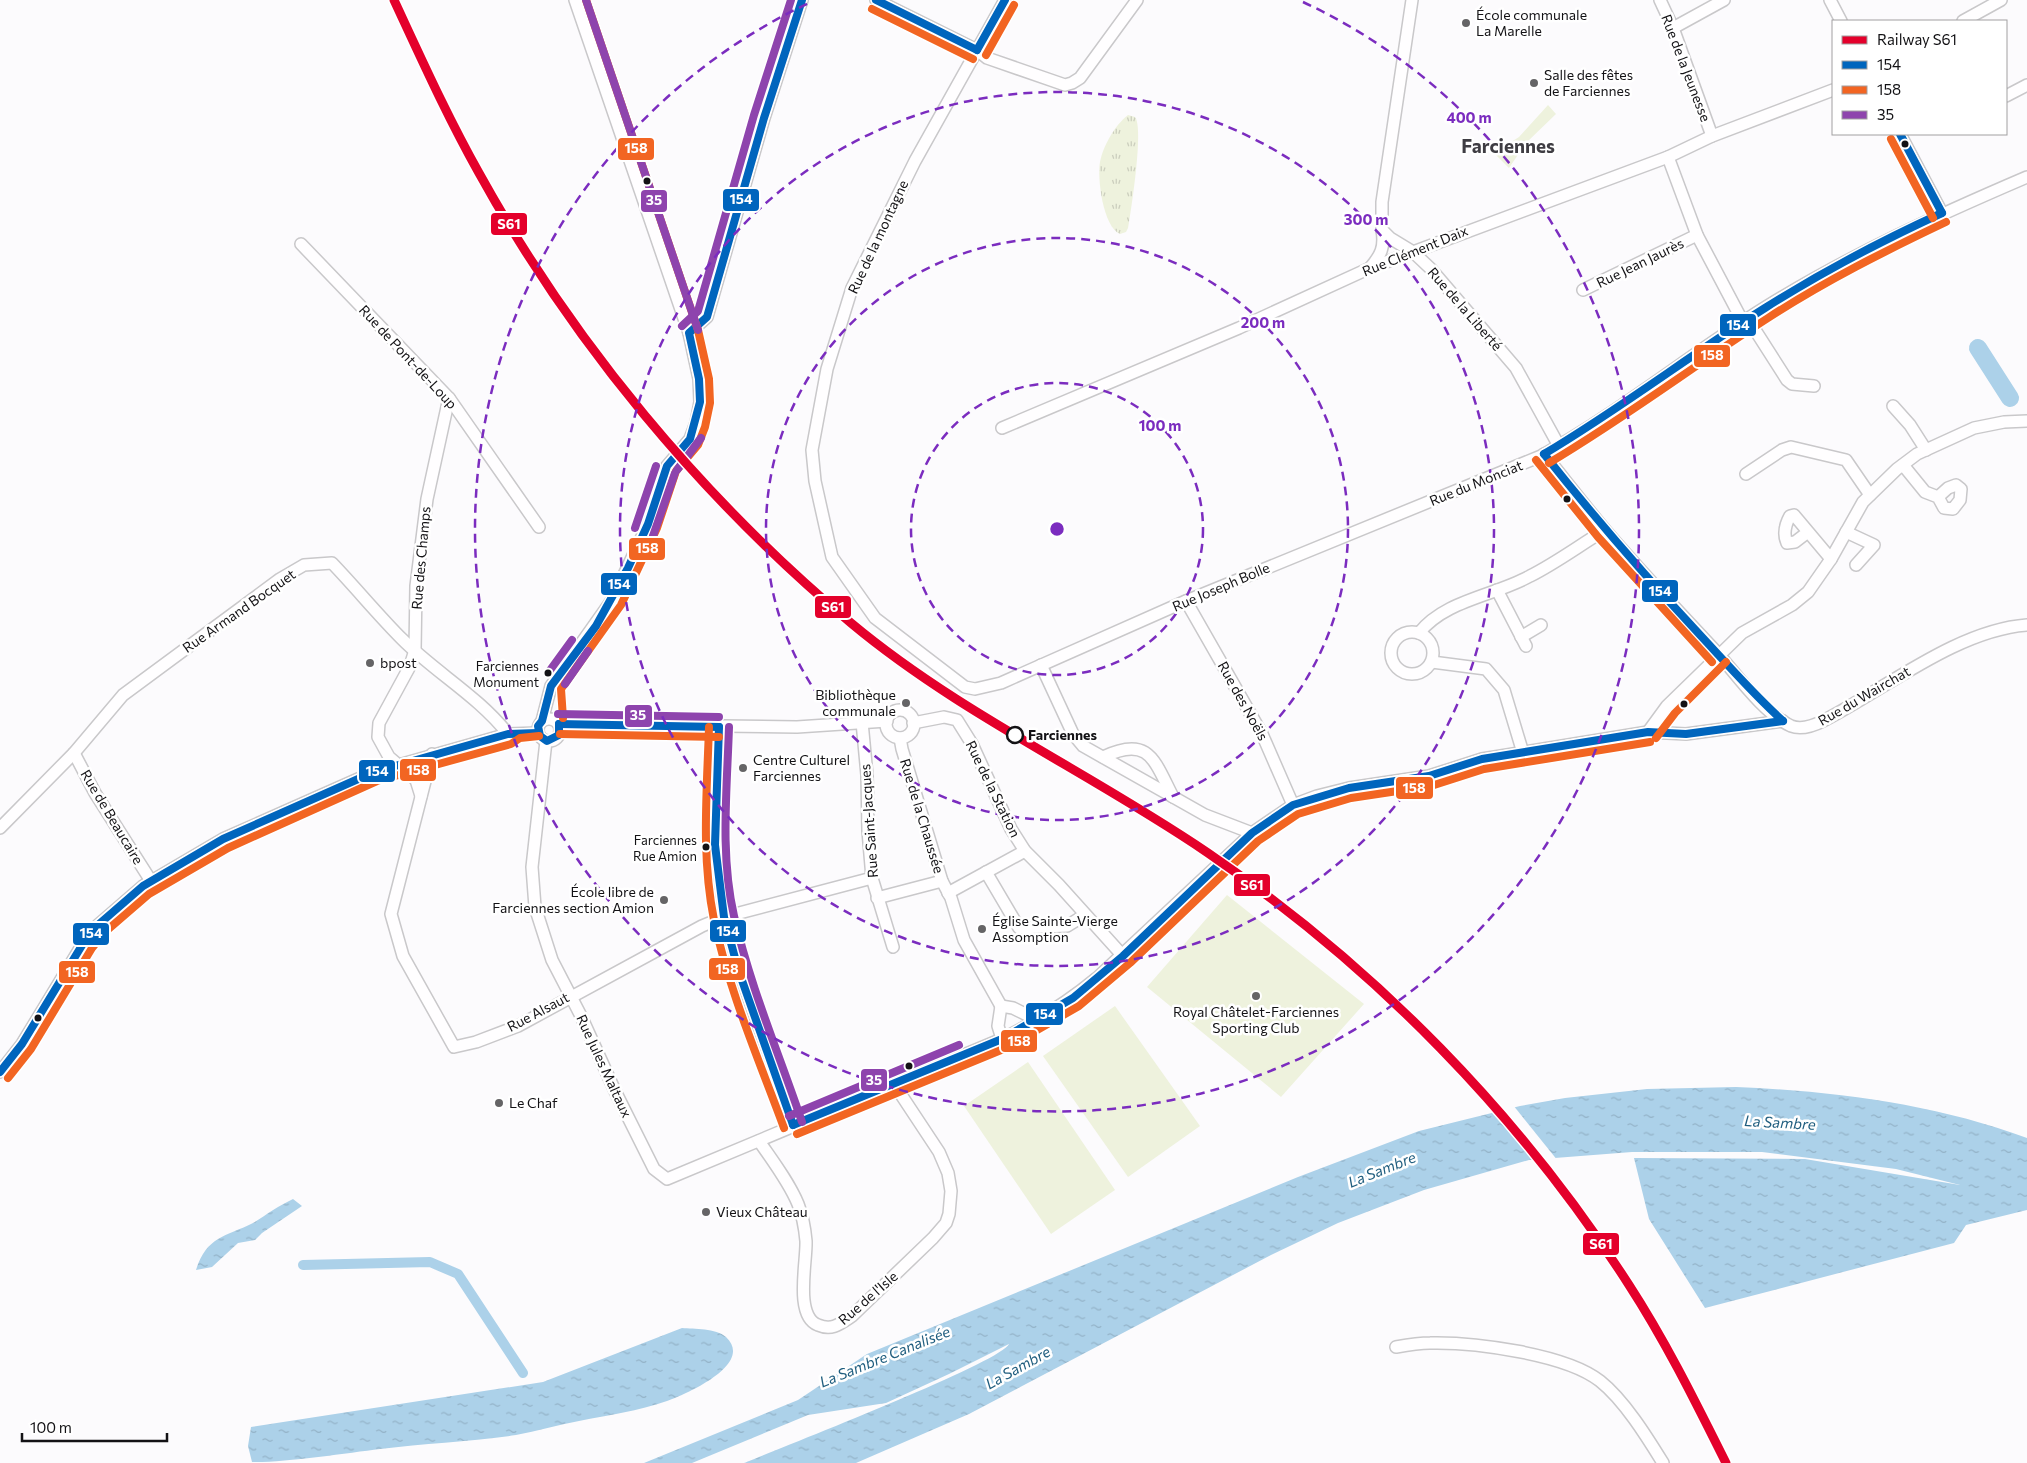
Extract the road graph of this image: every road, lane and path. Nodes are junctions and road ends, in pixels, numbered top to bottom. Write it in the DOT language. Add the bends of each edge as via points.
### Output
graph roads {
  1 [pos="574,0"];
  2 [pos="802,0"];
  3 [pos="876,0"];
  4 [pos="1006,0"];
  5 [pos="1138,0"];
  6 [pos="1412,0"];
  7 [pos="1660,0"];
  8 [pos="1724,0"];
  9 [pos="1830,0"];
  10 [pos="2001,0"];
  11 [pos="1840,20"];
  12 [pos="1965,20"];
  13 [pos="1673,28"];
  14 [pos="977,50"];
  15 [pos="2027,85"];
  16 [pos="1832,90"];
  17 [pos="2007,95"];
  18 [pos="1901,135"];
  19 [pos="1712,136"];
  20 [pos="1668,156"];
  21 [pos="2027,177"];
  22 [pos="1942,212"];
  23 [pos="1382,230"];
  24 [pos="1696,235"];
  25 [pos="301,244"];
  26 [pos="1413,252"];
  27 [pos="1370,268"];
  28 [pos="1583,290"];
  29 [pos="1746,321"];
  30 [pos="689,333"];
  31 [pos="1814,386"];
  32 [pos="449,398"];
  33 [pos="1893,406"];
  34 [pos="2027,421"];
  35 [pos="1002,428"];
  36 [pos="1559,446"];
  37 [pos="1926,450"];
  38 [pos="1544,454"];
  39 [pos="1903,465"];
  40 [pos="1746,474"];
  41 [pos="1870,495"];
  42 [pos="1938,497"];
  43 [pos="1404,512"];
  44 [pos="539,527"];
  45 [pos="1605,530"];
  46 [pos="1808,532"];
  47 [pos="1846,532"];
  48 [pos="1831,559"];
  49 [pos="1856,565"];
  50 [pos="1496,590"];
  51 [pos="1186,601"];
  52 [pos="1541,625"];
  53 [pos="2027,625"];
  54 [pos="1419,633"];
  55 [pos="416,650"];
  56 [pos="1719,655"];
  57 [pos="1432,662"];
  58 [pos="1041,666"];
  59 [pos="887,721"];
  60 [pos="1784,721"];
  61 [pos="862,722"];
  62 [pos="914,723"];
  63 [pos="546,727"];
  64 [pos="719,727"];
  65 [pos="1648,732"];
  66 [pos="508,734"];
  67 [pos="900,738"];
  68 [pos="74,753"];
  69 [pos="1523,753"];
  70 [pos="432,754"];
  71 [pos="1103,757"];
  72 [pos="396,765"];
  73 [pos="421,796"];
  74 [pos="1173,798"];
  75 [pos="1293,805"];
  76 [pos="0,828"];
  77 [pos="1252,833"];
  78 [pos="1025,852"];
  79 [pos="986,872"];
  80 [pos="872,878"];
  81 [pos="151,881"];
  82 [pos="942,881"];
  83 [pos="948,893"];
  84 [pos="876,898"];
  85 [pos="1085,914"];
  86 [pos="724,917"];
  87 [pos="894,947"];
  88 [pos="1123,956"];
  89 [pos="570,995"];
  90 [pos="1001,1006"];
  91 [pos="1037,1020"];
  92 [pos="1002,1039"];
  93 [pos="0,1072"];
  94 [pos="894,1084"];
  95 [pos="793,1125"];
  96 [pos="759,1141"];
  97 [pos="1396,1347"];
  98 [pos="1663,1463"];
  1 -- 30 [label="street"];
  2 -- 30 [label="street" via="707,316"];
  3 -- 14 [label="street"];
  4 -- 14 [label="street"];
  5 -- 14 [label="street" via="1080,78 1072,83 1065,85 1009,66 987,58"];
  6 -- 23 [label="street" via="1382,202"];
  7 -- 13 [label="street, Rue de la Jeunesse"];
  8 -- 13 [label="street"];
  9 -- 11 [label="street"];
  10 -- 12 [label="street"];
  13 -- 19 [label="street, Rue de la Jeunesse"];
  14 -- 58 [label="street, Rue de la montagne" via="914,161 852,288 827,369 812,450 815,481 832,557 875,618 965,686 975,689 1001,683"];
  15 -- 17 [label="street"];
  16 -- 19 [label="street, Rue Clément Daix"];
  18 -- 22 [label="street"];
  19 -- 20 [label="street, Rue Clément Daix"];
  20 -- 24 [label="street, Rue Jean Jaurès"];
  20 -- 26 [label="street, Rue Clément Daix"];
  21 -- 22 [label="street, Rue du Monciat"];
  22 -- 29 [label="street, Rue du Monciat" via="1820,275"];
  23 -- 26 [label="street, Rue de la Liberté"];
  23 -- 27 [label="street" via="1382,251"];
  24 -- 28 [label="street, Rue Jean Jaurès"];
  24 -- 29 [label="street, Rue Jean Jaurès"];
  25 -- 32 [label="street, Rue de Pont-de-Loup"];
  26 -- 27 [label="street, Rue Clément Daix"];
  26 -- 36 [label="street, Rue de la Liberté" via="1460,300 1516,368"];
  27 -- 35 [label="street, Rue Clément Daix" via="1257,320"];
  29 -- 31 [label="street" via="1787,380 1792,384"];
  29 -- 36 [label="street, Rue du Monciat"];
  30 -- 63 [label="street, Rue Jules Maltaux" via="699,379 700,402 690,439 667,466 648,524 612,600 552,686"];
  32 -- 44 [label="street, Rue de Pont-de-Loup"];
  32 -- 55 [label="street, Rue des Champs" via="427,499 416,586"];
  33 -- 37 [label="street"];
  34 -- 37 [label="street" via="1974,428"];
  36 -- 38 [label="street, Rue du Monciat"];
  37 -- 39 [label="street"];
  38 -- 43 [label="street, Rue du Monciat"];
  38 -- 45 [label="street, Rue du Wairchat"];
  39 -- 41 [label="street"];
  39 -- 42 [label="street" via="1925,492"];
  40 -- 41 [label="street" via="1782,450 1791,448 1846,460"];
  41 -- 47 [label="street"];
  43 -- 51 [label="street, Rue Joseph Bolle"];
  45 -- 50 [label="street" via="1529,577"];
  45 -- 56 [label="street, Rue du Wairchat"];
  46 -- 48 [label="street"];
  47 -- 48 [label="street"];
  47 -- 49 [label="street" via="1874,545"];
  48 -- 56 [label="street" via="1808,592 1792,605 1742,632"];
  50 -- 52 [label="street" via="1523,642"];
  50 -- 54 [label="street" via="1428,622"];
  51 -- 58 [label="street, Rue Joseph Bolle"];
  51 -- 75 [label="street, Rue des Noëls" via="1262,734"];
  53 -- 60 [label="street, Rue du Wairchat" via="2012,626 1945,652 1823,721 1799,728"];
  54 -- 57 [label="street" via="1430,641"];
  54 -- 57 [label="street" via="1398,637 1392,644 1392,659 1398,670 1412,675 1426,670"];
  55 -- 66 [label="street, Rue Armand Bocquet" via="497,720"];
  55 -- 68 [label="street, Rue Armand Bocquet" via="332,563 304,565 238,608 123,695"];
  55 -- 72 [label="street, Rue des Champs" via="379,723 378,737"];
  56 -- 60 [label="street, Rue du Wairchat"];
  56 -- 65 [label="street" via="1667,706"];
  57 -- 69 [label="street" via="1486,669 1504,690"];
  58 -- 71 [label="street" via="1074,734 1083,746"];
  59 -- 61 [label="street"];
  59 -- 62 [label="street" via="894,711 903,710"];
  59 -- 67 [label="street" via="889,732"];
  60 -- 65 [label="street" via="1686,734"];
  61 -- 64 [label="street" via="797,727"];
  61 -- 80 [label="street, Rue Saint-Jacques"];
  62 -- 67 [label="street" via="910,733"];
  62 -- 78 [label="street, Rue de la Station" via="944,717 957,720"];
  63 -- 64 [label="street" via="577,723"];
  63 -- 66 [label="street"];
  63 -- 89 [label="street, Rue Jules Maltaux" via="532,889 552,960"];
  64 -- 86 [label="street" via="715,845"];
  65 -- 69 [label="street"];
  66 -- 70 [label="street"];
  67 -- 82 [label="street, Rue de la Chaussée"];
  68 -- 76 [label="street, Rue Armand Bocquet"];
  68 -- 81 [label="street, Rue de Beaucaire" via="95,793"];
  69 -- 75 [label="street" via="1482,759 1429,776 1348,788"];
  70 -- 72 [label="street"];
  70 -- 73 [label="street, Rue Alsaut"];
  71 -- 74 [label="street"];
  71 -- 74 [label="street" via="1121,749 1134,748 1145,752 1156,764"];
  72 -- 73 [label="street" via="416,780"];
  72 -- 81 [label="street" via="223,839"];
  73 -- 89 [label="street, Rue Alsaut" via="391,914 403,956 454,1047 518,1026"];
  74 -- 77 [label="street"];
  75 -- 77 [label="street"];
  77 -- 88 [label="street"];
  78 -- 79 [label="street"];
  78 -- 85 [label="street, Rue de la Station"];
  79 -- 83 [label="street"];
  79 -- 85 [label="street" via="1019,928 1068,926"];
  80 -- 84 [label="street, Rue Saint-Jacques"];
  80 -- 86 [label="street, Rue Alsaut"];
  81 -- 93 [label="street" via="98,925 84,942 22,1044"];
  82 -- 83 [label="street, Rue de la Chaussée"];
  82 -- 84 [label="street"];
  83 -- 90 [label="street, Rue de la Chaussée" via="964,940"];
  84 -- 87 [label="street, Rue Saint-Jacques"];
  85 -- 88 [label="street, Rue de la Station"];
  86 -- 89 [label="street, Rue Alsaut"];
  86 -- 95 [label="street" via="738,969"];
  88 -- 91 [label="street" via="1072,998"];
  89 -- 96 [label="street, Rue Jules Maltaux" via="654,1169 668,1178"];
  90 -- 91 [label="street"];
  90 -- 92 [label="street" via="998,1026"];
  91 -- 92 [label="street"];
  92 -- 94 [label="street"];
  94 -- 95 [label="street"];
  94 -- 96 [label="street, Rue de l'Isle" via="948,1173 951,1191 949,1214 933,1238 838,1326 826,1328 814,1323 806,1314 806,1241 798,1203"];
  95 -- 96 [label="street"];
  97 -- 98 [label="street" via="1429,1343 1482,1346 1540,1357 1585,1371 1602,1382 1620,1402"];
}
